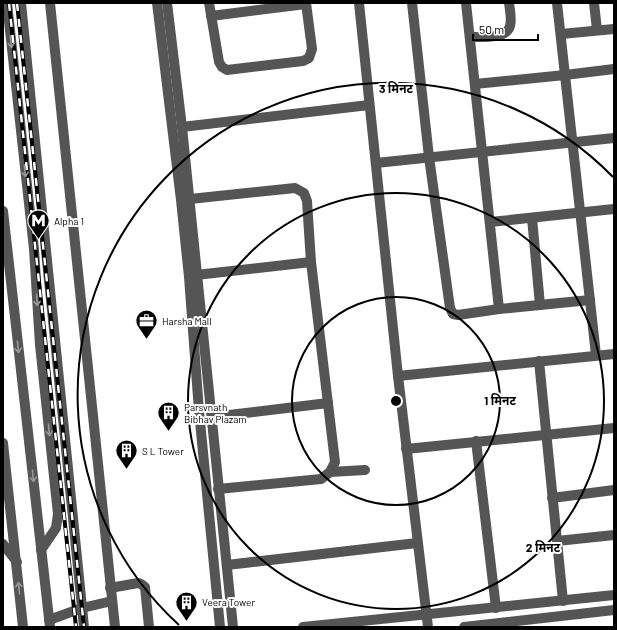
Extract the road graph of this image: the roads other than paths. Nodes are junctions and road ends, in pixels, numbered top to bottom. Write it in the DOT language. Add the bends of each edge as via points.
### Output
graph roads {
  1 [pos="7,3"];
  2 [pos="21,3"];
  3 [pos="50,3"];
  4 [pos="157,3"];
  5 [pos="167,3"];
  6 [pos="209,3"];
  7 [pos="306,3"];
  8 [pos="359,3"];
  9 [pos="412,3"];
  10 [pos="466,3"];
  11 [pos="509,3"];
  12 [pos="557,3"];
  13 [pos="594,3"];
  14 [pos="211,16"];
  15 [pos="614,29"];
  16 [pos="597,30"];
  17 [pos="561,34"];
  18 [pos="470,38"];
  19 [pos="614,69"];
  20 [pos="565,75"];
  21 [pos="475,84"];
  22 [pos="370,105"];
  23 [pos="182,127"];
  24 [pos="614,138"];
  25 [pos="572,142"];
  26 [pos="483,151"];
  27 [pos="429,157"];
  28 [pos="376,163"];
  29 [pos="190,200"];
  30 [pos="614,208"];
  31 [pos="3,211"];
  32 [pos="580,213"];
  33 [pos="532,218"];
  34 [pos="490,222"];
  35 [pos="311,262"];
  36 [pos="196,275"];
  37 [pos="590,300"];
  38 [pos="540,305"];
  39 [pos="499,309"];
  40 [pos="614,354"];
  41 [pos="596,355"];
  42 [pos="538,361"];
  43 [pos="398,376"];
  44 [pos="328,403"];
  45 [pos="212,417"];
  46 [pos="614,428"];
  47 [pos="546,434"];
  48 [pos="476,441"];
  49 [pos="3,443"];
  50 [pos="406,449"];
  51 [pos="365,470"];
  52 [pos="330,472"];
  53 [pos="218,488"];
  54 [pos="614,490"];
  55 [pos="552,498"];
  56 [pos="614,535"];
  57 [pos="557,541"];
  58 [pos="417,543"];
  59 [pos="3,544"];
  60 [pos="41,550"];
  61 [pos="17,562"];
  62 [pos="227,565"];
  63 [pos="110,588"];
  64 [pos="614,595"];
  65 [pos="563,601"];
  66 [pos="112,602"];
  67 [pos="82,608"];
  68 [pos="496,608"];
  69 [pos="614,610"];
  70 [pos="425,615"];
  71 [pos="50,624"];
  72 [pos="23,627"];
  73 [pos="84,627"];
  74 [pos="114,627"];
  75 [pos="149,627"];
  76 [pos="220,627"];
  77 [pos="233,627"];
  78 [pos="303,627"];
  79 [pos="428,627"];
  80 [pos="464,627"];
  1 -- 60 [label="street, one-way" via="34,249 40,345 58,514 56,528"];
  2 -- 67 [label="street"];
  3 -- 63 [label="street"];
  4 -- 76 [label="street" via="182,208"];
  5 -- 23 [label="street"];
  6 -- 14 [label="street"];
  7 -- 14 [label="street"];
  7 -- 14 [label="street" via="312,49 309,58 303,61 227,70 219,62"];
  8 -- 22 [label="street"];
  9 -- 27 [label="street"];
  10 -- 18 [label="street"];
  11 -- 18 [label="street" via="511,24 508,32 503,35"];
  12 -- 17 [label="street"];
  13 -- 16 [label="street"];
  15 -- 16 [label="street"];
  16 -- 17 [label="street"];
  17 -- 20 [label="street"];
  18 -- 21 [label="street"];
  19 -- 20 [label="street"];
  20 -- 21 [label="street"];
  20 -- 25 [label="street"];
  21 -- 26 [label="street"];
  22 -- 23 [label="street"];
  22 -- 28 [label="street"];
  23 -- 29 [label="street"];
  24 -- 25 [label="street"];
  25 -- 26 [label="street"];
  25 -- 32 [label="street"];
  26 -- 27 [label="street"];
  26 -- 34 [label="street"];
  27 -- 28 [label="street"];
  27 -- 39 [label="street" via="452,314"];
  28 -- 43 [label="street"];
  29 -- 35 [label="street" via="295,188 304,193 307,201"];
  29 -- 36 [label="street"];
  30 -- 32 [label="street"];
  31 -- 60 [label="street, one-way"];
  32 -- 33 [label="street"];
  32 -- 37 [label="street"];
  33 -- 34 [label="street"];
  33 -- 38 [label="street"];
  34 -- 39 [label="street"];
  35 -- 36 [label="street"];
  35 -- 44 [label="street"];
  36 -- 45 [label="street"];
  37 -- 38 [label="street"];
  37 -- 41 [label="street"];
  38 -- 39 [label="street"];
  40 -- 41 [label="street"];
  41 -- 42 [label="street"];
  42 -- 43 [label="street"];
  42 -- 47 [label="street"];
  43 -- 50 [label="street"];
  44 -- 45 [label="street"];
  44 -- 52 [label="street" via="335,462"];
  45 -- 53 [label="street"];
  46 -- 47 [label="street"];
  47 -- 48 [label="street"];
  47 -- 55 [label="street"];
  48 -- 50 [label="street"];
  48 -- 68 [label="street"];
  49 -- 61 [label="street"];
  50 -- 58 [label="street"];
  51 -- 52 [label="street"];
  52 -- 53 [label="street" via="321,479"];
  53 -- 62 [label="street"];
  54 -- 55 [label="street"];
  55 -- 57 [label="street"];
  56 -- 57 [label="street"];
  57 -- 65 [label="street"];
  58 -- 62 [label="street"];
  58 -- 70 [label="street"];
  59 -- 61 [label="street"];
  60 -- 71 [label="street"];
  72 -- 61 [label="street, one-way"];
  62 -- 77 [label="street"];
  63 -- 66 [label="street"];
  63 -- 75 [label="street" via="142,584 145,587"];
  64 -- 65 [label="street"];
  65 -- 68 [label="street"];
  66 -- 67 [label="street"];
  66 -- 74 [label="street"];
  67 -- 71 [label="street"];
  67 -- 73 [label="street"];
  68 -- 70 [label="street"];
  69 -- 80 [label="street"];
  70 -- 78 [label="street"];
  70 -- 79 [label="street"];
}
